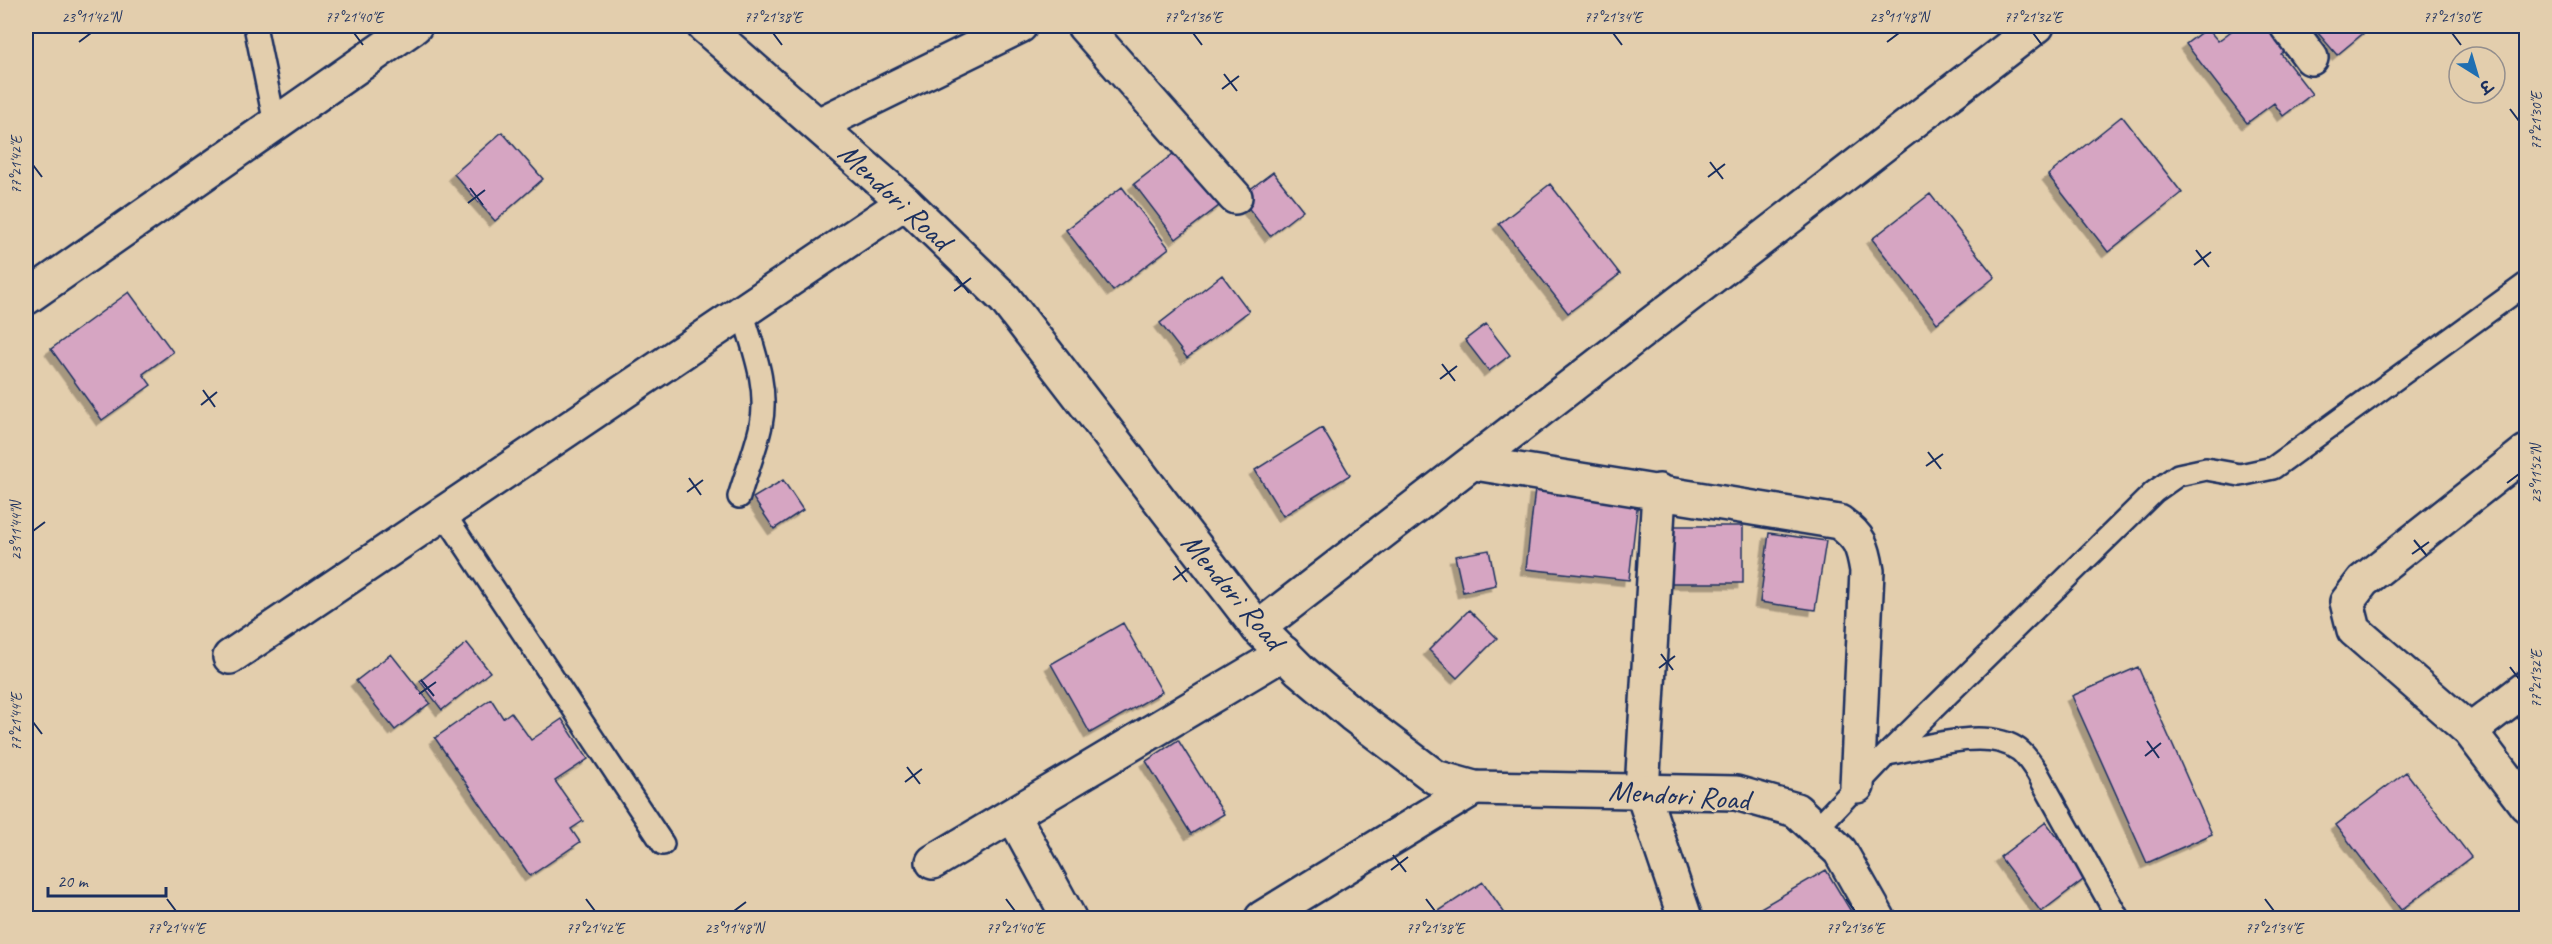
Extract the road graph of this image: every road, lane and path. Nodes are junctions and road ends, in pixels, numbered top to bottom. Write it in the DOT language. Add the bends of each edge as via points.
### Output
graph roads {
  1 [pos="255,26"];
  2 [pos="415,26"];
  3 [pos="704,26"];
  4 [pos="1020,26"];
  5 [pos="1084,26"];
  6 [pos="2037,26"];
  7 [pos="2287,26"];
  8 [pos="2311,58"];
  9 [pos="275,124"];
  10 [pos="818,125"];
  11 [pos="1235,197"];
  12 [pos="905,202"];
  13 [pos="2526,284"];
  14 [pos="26,298"];
  15 [pos="742,311"];
  16 [pos="2526,452"];
  17 [pos="1474,463"];
  18 [pos="1659,491"];
  19 [pos="739,497"];
  20 [pos="443,512"];
  21 [pos="1258,628"];
  22 [pos="1284,653"];
  23 [pos="230,657"];
  24 [pos="2526,688"];
  25 [pos="2470,731"];
  26 [pos="1886,755"];
  27 [pos="1857,786"];
  28 [pos="1474,788"];
  29 [pos="1642,791"];
  30 [pos="2526,805"];
  31 [pos="1013,815"];
  32 [pos="1816,829"];
  33 [pos="663,844"];
  34 [pos="933,862"];
  35 [pos="1069,918"];
  36 [pos="1262,918"];
  37 [pos="1685,918"];
  38 [pos="1878,918"];
  39 [pos="2118,918"];
  1 -- 9 [label="lane"];
  2 -- 9 [label="street"];
  3 -- 10 [label="street, Mendori Road"];
  4 -- 10 [label="street"];
  5 -- 11 [label="street"];
  6 -- 17 [label="street"];
  7 -- 8 [label="street"];
  9 -- 14 [label="street"];
  10 -- 12 [label="street, Mendori Road"];
  12 -- 15 [label="street"];
  12 -- 21 [label="street, Mendori Road" via="1005,299"];
  13 -- 26 [label="lane" via="2273,468 2240,475 2206,469 2178,475 2154,492"];
  15 -- 19 [label="lane" via="760,375 762,400 761,424"];
  15 -- 20 [label="street"];
  16 -- 25 [label="street" via="2363,581 2347,602 2354,630"];
  17 -- 18 [label="street"];
  17 -- 21 [label="street"];
  18 -- 27 [label="street" via="1839,522 1854,533 1863,549 1867,571"];
  18 -- 29 [label="street"];
  20 -- 23 [label="street"];
  20 -- 33 [label="lane"];
  21 -- 22 [label="street, Mendori Road"];
  22 -- 28 [label="street, Mendori Road" via="1352,714 1435,777"];
  22 -- 31 [label="street"];
  24 -- 25 [label="street"];
  25 -- 30 [label="street"];
  26 -- 27 [label="lane"];
  26 -- 39 [label="lane" via="1967,740 1996,739 2020,750 2037,772"];
  27 -- 32 [label="lane"];
  28 -- 29 [label="street, Mendori Road"];
  28 -- 36 [label="street"];
  29 -- 32 [label="street, Mendori Road" via="1736,793 1796,810"];
  29 -- 37 [label="street"];
  31 -- 34 [label="street"];
  31 -- 35 [label="street"];
  32 -- 38 [label="street, Mendori Road" via="1840,851"];
}
